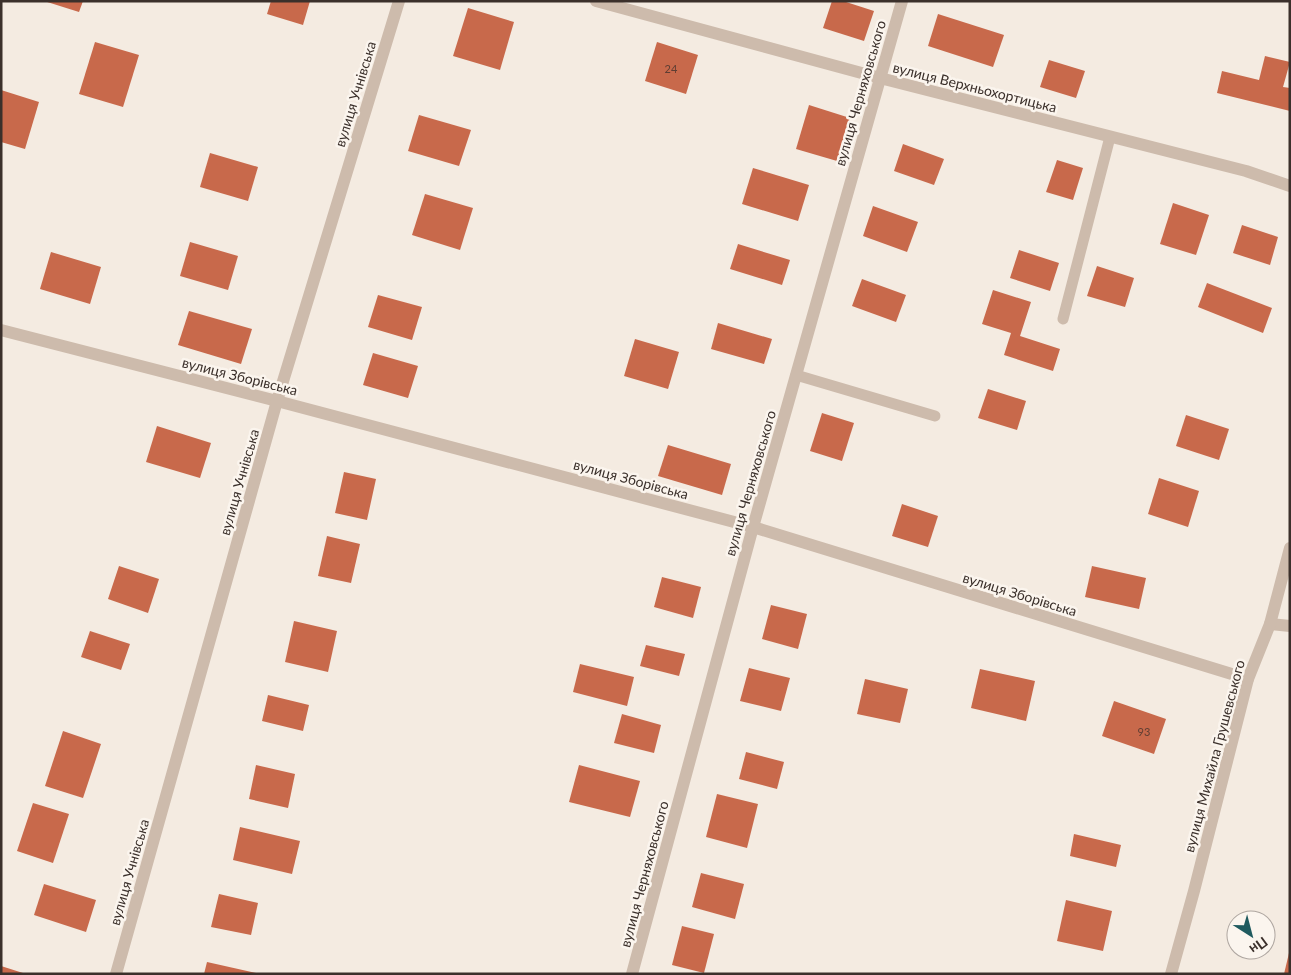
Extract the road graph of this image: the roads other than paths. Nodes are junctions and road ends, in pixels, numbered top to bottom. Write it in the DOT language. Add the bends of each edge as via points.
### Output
graph roads {
  1 [pos="399,1"];
  2 [pos="596,1"];
  3 [pos="902,1"];
  4 [pos="880,78"];
  5 [pos="1110,136"];
  6 [pos="1290,186"];
  7 [pos="1063,319"];
  8 [pos="1,330"];
  9 [pos="796,375"];
  10 [pos="278,400"];
  11 [pos="935,416"];
  12 [pos="753,527"];
  13 [pos="1290,548"];
  14 [pos="1270,624"];
  15 [pos="1290,626"];
  16 [pos="1248,679"];
  17 [pos="116,974"];
  18 [pos="632,974"];
  19 [pos="1171,974"];
  1 -- 10 [label="street, вулиця Учнівська"];
  2 -- 4 [label="street, вулиця Верхньохортицька"];
  3 -- 4 [label="street, вулиця Черняховського"];
  4 -- 5 [label="street, вулиця Верхньохортицька"];
  4 -- 9 [label="street, вулиця Черняховського"];
  5 -- 6 [label="street, вулиця Верхньохортицька" via="1246,171"];
  5 -- 7 [label="lane"];
  8 -- 10 [label="street, вулиця Зборівська"];
  9 -- 11 [label="lane"];
  9 -- 12 [label="street, вулиця Черняховського"];
  10 -- 12 [label="street, вулиця Зборівська"];
  10 -- 17 [label="street, вулиця Учнівська"];
  12 -- 16 [label="street, вулиця Зборівська"];
  12 -- 18 [label="street, вулиця Черняховського"];
  13 -- 14 [label="street, вулиця Михайла Грушевського"];
  14 -- 15 [label="street"];
  14 -- 16 [label="street, вулиця Михайла Грушевського"];
  16 -- 19 [label="street, вулиця Михайла Грушевського"];
}
